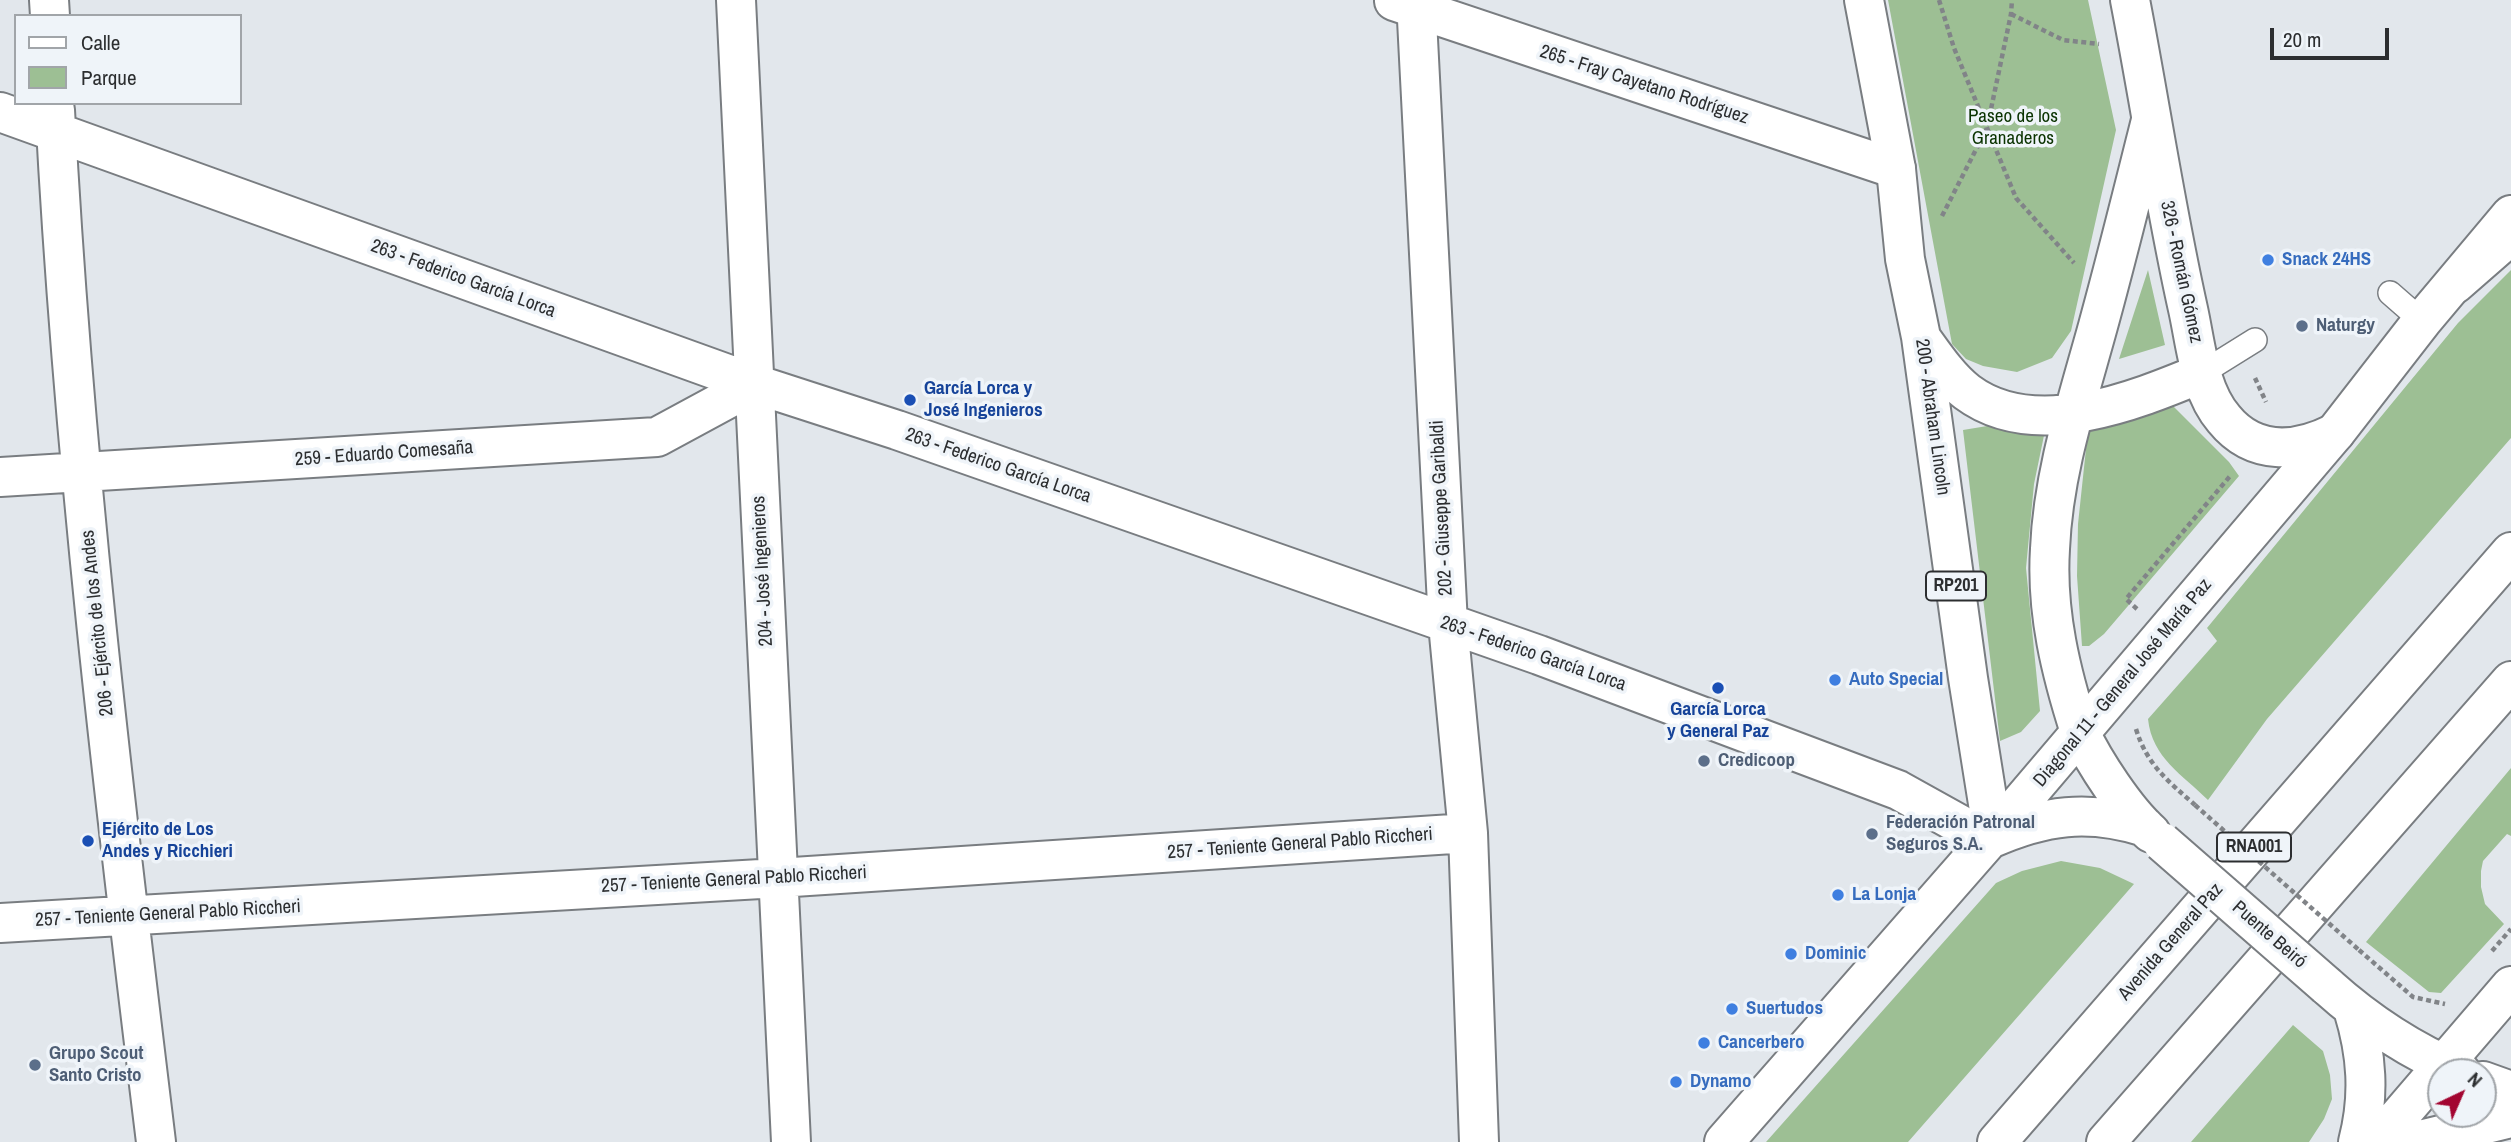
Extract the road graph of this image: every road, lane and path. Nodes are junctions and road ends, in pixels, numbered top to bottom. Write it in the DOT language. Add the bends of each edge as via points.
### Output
graph roads {
  1 [pos="736,0"];
  2 [pos="1864,0"];
  3 [pos="1939,0"];
  4 [pos="2012,0"];
  5 [pos="2130,0"];
  6 [pos="1408,3"];
  7 [pos="2011,14"];
  8 [pos="2140,48"];
  9 [pos="0,112"];
  10 [pos="55,117"];
  11 [pos="2151,120"];
  12 [pos="1987,128"];
  13 [pos="1895,169"];
  14 [pos="2511,215"];
  15 [pos="2511,235"];
  16 [pos="1905,259"];
  17 [pos="2455,284"];
  18 [pos="2109,285"];
  19 [pos="2390,293"];
  20 [pos="2422,321"];
  21 [pos="1921,337"];
  22 [pos="2255,341"];
  23 [pos="2202,373"];
  24 [pos="755,384"];
  25 [pos="2073,414"];
  26 [pos="2335,433"];
  27 [pos="82,473"];
  28 [pos="0,477"];
  29 [pos="2511,552"];
  30 [pos="1448,624"];
  31 [pos="2511,681"];
  32 [pos="2080,732"];
  33 [pos="2195,805"];
  34 [pos="1468,833"];
  35 [pos="2153,834"];
  36 [pos="1990,837"];
  37 [pos="778,878"];
  38 [pos="128,916"];
  39 [pos="0,923"];
  40 [pos="2511,929"];
  41 [pos="2486,957"];
  42 [pos="2511,986"];
  43 [pos="2454,995"];
  44 [pos="2340,998"];
  45 [pos="2433,1058"];
  46 [pos="2459,1058"];
  47 [pos="2427,1093"];
  48 [pos="2511,1118"];
  49 [pos="156,1142"];
  50 [pos="791,1142"];
  51 [pos="1479,1142"];
  52 [pos="1724,1142"];
  53 [pos="1997,1142"];
  54 [pos="2106,1142"];
  55 [pos="2358,1142"];
  56 [pos="2377,1142"];
  57 [pos="2412,1142"];
  1 -- 24 [label="main road, 204 - José Ingenieros"];
  2 -- 13 [label="main road, 200 - Abraham Lincoln / RP201"];
  3 -- 12 [label="path"];
  4 -- 7 [label="path"];
  5 -- 8 [label="main road, 326 - Román Gómez"];
  6 -- 13 [label="main road, 265 - Fray Cayetano Rodríguez"];
  6 -- 30 [label="main road, 202 - Giuseppe Garibaldi"];
  7 -- 8 [label="path" via="2063,40"];
  7 -- 12 [label="path"];
  8 -- 11 [label="main road, 326 - Román Gómez"];
  9 -- 10 [label="main road, 263 - Federico García Lorca"];
  10 -- 24 [label="main road, 263 - Federico García Lorca"];
  10 -- 27 [label="main road, 206 - Ejército de los Andes"];
  11 -- 18 [label="main road, Puente Beiró"];
  11 -- 23 [label="main road, 326 - Román Gómez"];
  12 -- 16 [label="path" via="1940,221"];
  12 -- 18 [label="path" via="2016,198 2082,272"];
  13 -- 16 [label="main road, 200 - Abraham Lincoln / RP201"];
  14 -- 17 [label="main road, Diagonal 11 - General José María Paz"];
  15 -- 17 [label="main road"];
  16 -- 21 [label="main road, 200 - Abraham Lincoln / RP201"];
  17 -- 20 [label="main road, Diagonal 11 - General José María Paz"];
  18 -- 25 [label="main road, Puente Beiró"];
  19 -- 20 [label="lane"];
  20 -- 26 [label="main road, Diagonal 11 - General José María Paz"];
  21 -- 25 [label="main road" via="1966,392 1996,408"];
  21 -- 36 [label="main road, 200 - Abraham Lincoln / RP201"];
  22 -- 23 [label="lane"];
  23 -- 25 [label="main road" via="2120,403"];
  23 -- 26 [label="main road, 326 - Román Gómez" via="2222,417 2253,441 2285,448"];
  24 -- 27 [label="main road, 259 - Eduardo Comesaña" via="657,437"];
  24 -- 30 [label="main road, 263 - Federico García Lorca"];
  24 -- 37 [label="main road, 204 - José Ingenieros"];
  25 -- 32 [label="main road, Puente Beiró" via="2049,551 2055,637"];
  26 -- 32 [label="main road, Diagonal 11 - General José María Paz"];
  27 -- 28 [label="main road, 259 - Eduardo Comesaña"];
  27 -- 38 [label="main road, 206 - Ejército de los Andes"];
  29 -- 53 [label="main road, Avenida General Paz / RNA001"];
  30 -- 34 [label="main road, 202 - Giuseppe Garibaldi"];
  30 -- 36 [label="main road, 263 - Federico García Lorca" via="1898,790"];
  31 -- 54 [label="main road"];
  32 -- 35 [label="main road, Puente Beiró"];
  32 -- 36 [label="main road, Diagonal 11 - General José María Paz"];
  33 -- 43 [label="path, bridge" via="2413,996 2445,1004"];
  34 -- 37 [label="main road, 257 - Teniente General Pablo Riccheri"];
  34 -- 51 [label="main road, 202 - Giuseppe Garibaldi"];
  35 -- 36 [label="main road" via="2120,819 2099,817 2052,818"];
  35 -- 44 [label="main road, Puente Beiró, bridge"];
  36 -- 52 [label="main road, Diagonal 11 - General José María Paz"];
  37 -- 38 [label="main road, 257 - Teniente General Pablo Riccheri"];
  37 -- 50 [label="main road, 204 - José Ingenieros"];
  38 -- 39 [label="main road, 257 - Teniente General Pablo Riccheri"];
  38 -- 49 [label="main road, 206 - Ejército de los Andes"];
  40 -- 41 [label="path"];
  42 -- 46 [label="main road"];
  44 -- 45 [label="main road, Puente Beiró" via="2396,1039"];
  44 -- 55 [label="main road" via="2361,1037 2366,1065"];
  47 -- 56 [label="main road"];
  48 -- 57 [label="main road"];
}
